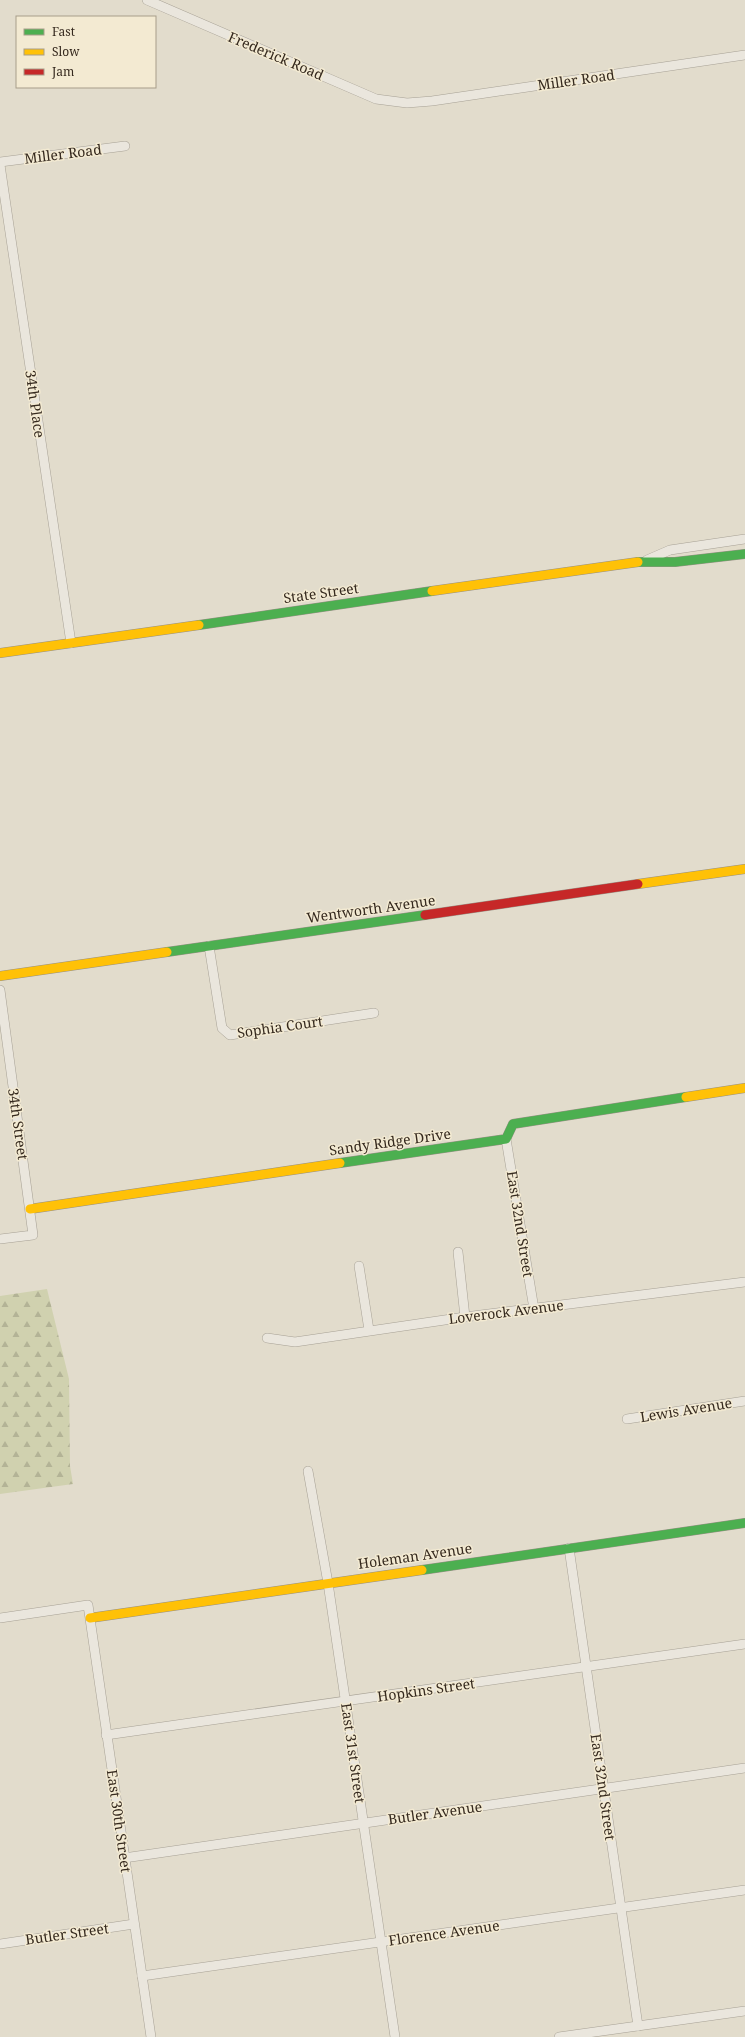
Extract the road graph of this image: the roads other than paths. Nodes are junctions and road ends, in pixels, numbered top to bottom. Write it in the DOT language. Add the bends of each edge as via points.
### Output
graph roads {
  1 [pos="148,0"];
  2 [pos="745,55"];
  3 [pos="407,103"];
  4 [pos="125,146"];
  5 [pos="0,163"];
  6 [pos="745,539"];
  7 [pos="745,554"];
  8 [pos="645,561"];
  9 [pos="71,643"];
  10 [pos="0,653"];
  11 [pos="745,869"];
  12 [pos="209,946"];
  13 [pos="0,976"];
  14 [pos="0,990"];
  15 [pos="374,1013"];
  16 [pos="745,1088"];
  17 [pos="506,1139"];
  18 [pos="30,1209"];
  19 [pos="0,1240"];
  20 [pos="458,1252"];
  21 [pos="359,1266"];
  22 [pos="745,1282"];
  23 [pos="534,1309"];
  24 [pos="465,1317"];
  25 [pos="369,1330"];
  26 [pos="267,1338"];
  27 [pos="745,1401"];
  28 [pos="627,1419"];
  29 [pos="308,1471"];
  30 [pos="745,1523"];
  31 [pos="569,1548"];
  32 [pos="328,1583"];
  33 [pos="0,1618"];
  34 [pos="90,1618"];
  35 [pos="745,1644"];
  36 [pos="586,1667"];
  37 [pos="345,1701"];
  38 [pos="106,1735"];
  39 [pos="745,1768"];
  40 [pos="604,1789"];
  41 [pos="363,1824"];
  42 [pos="124,1858"];
  43 [pos="745,1890"];
  44 [pos="621,1908"];
  45 [pos="134,1924"];
  46 [pos="381,1942"];
  47 [pos="0,1944"];
  48 [pos="142,1976"];
  49 [pos="745,2011"];
  50 [pos="638,2026"];
  51 [pos="151,2037"];
  52 [pos="395,2037"];
  53 [pos="559,2037"];
  1 -- 3 [label="street, Frederick Road" via="376,99"];
  2 -- 3 [label="street, Miller Road"];
  4 -- 5 [label="street, Miller Road"];
  5 -- 9 [label="street, 34th Place"];
  6 -- 8 [label="street, State Street" via="670,550"];
  7 -- 8 [label="street, State Street" via="676,562"];
  8 -- 9 [label="street, State Street"];
  9 -- 10 [label="street, State Street"];
  11 -- 12 [label="street, Wentworth Avenue"];
  12 -- 13 [label="street, Wentworth Avenue"];
  12 -- 15 [label="street, Sophia Court" via="222,1028 230,1034"];
  14 -- 18 [label="street, 34th Street"];
  16 -- 17 [label="street" via="513,1124"];
  17 -- 18 [label="street, Sandy Ridge Drive"];
  17 -- 23 [label="street, East 32nd Street"];
  18 -- 19 [label="street, 34th Street" via="34,1235"];
  20 -- 24 [label="street"];
  21 -- 25 [label="street"];
  22 -- 23 [label="street, Loverock Avenue"];
  23 -- 24 [label="street, Loverock Avenue"];
  24 -- 25 [label="street, Loverock Avenue"];
  25 -- 26 [label="street, Loverock Avenue" via="295,1342"];
  27 -- 28 [label="street, Lewis Avenue"];
  29 -- 32 [label="street, East 31st Street"];
  30 -- 31 [label="street, Holeman Avenue"];
  31 -- 32 [label="street, Holeman Avenue"];
  31 -- 36 [label="street, East 32nd Street"];
  32 -- 34 [label="street, Holeman Avenue"];
  32 -- 37 [label="street, East 31st Street"];
  33 -- 34 [label="street, East 30th Street" via="88,1605"];
  34 -- 38 [label="street, East 30th Street"];
  35 -- 36 [label="street, Hopkins Street"];
  36 -- 37 [label="street, Hopkins Street"];
  36 -- 40 [label="street, East 32nd Street"];
  37 -- 38 [label="street, Hopkins Street"];
  37 -- 41 [label="street, East 31st Street"];
  38 -- 42 [label="street, East 30th Street"];
  39 -- 40 [label="street, Butler Avenue"];
  40 -- 41 [label="street, Butler Avenue"];
  40 -- 44 [label="street, East 32nd Street"];
  41 -- 42 [label="street, Butler Avenue"];
  41 -- 46 [label="street, East 31st Street"];
  42 -- 45 [label="street, East 30th Street"];
  43 -- 44 [label="street, Florence Avenue"];
  44 -- 46 [label="street, Florence Avenue"];
  44 -- 50 [label="street, East 32nd Street"];
  45 -- 47 [label="street, Butler Street"];
  45 -- 48 [label="street, East 30th Street"];
  46 -- 48 [label="street, Florence Avenue"];
  46 -- 52 [label="street, East 31st Street"];
  48 -- 51 [label="street, East 30th Street"];
  49 -- 50 [label="street"];
  50 -- 53 [label="street"];
}
